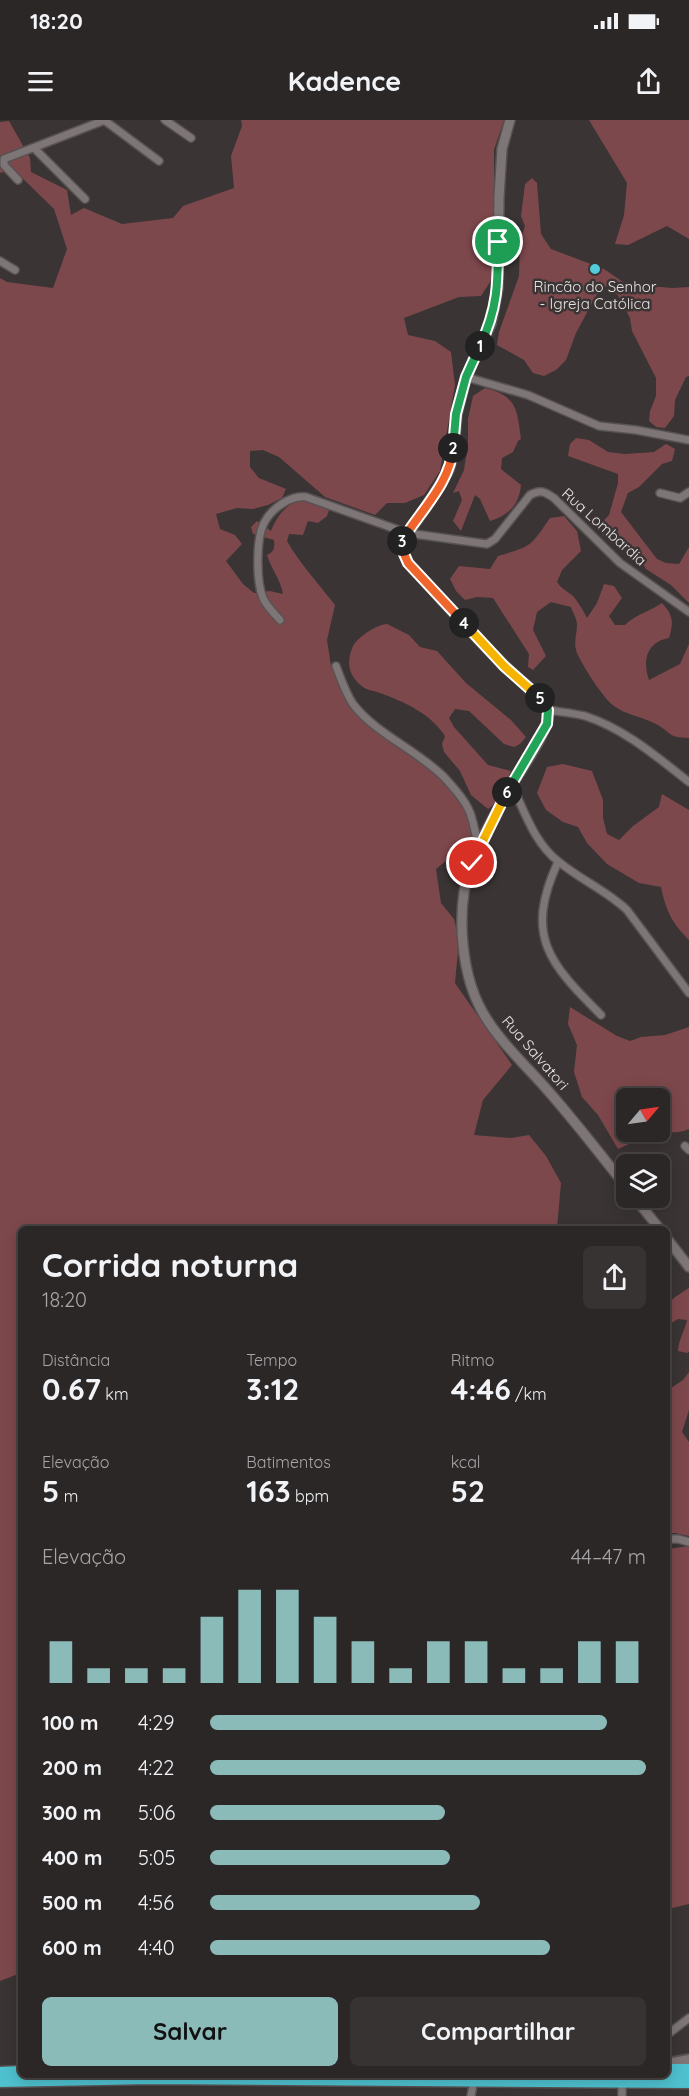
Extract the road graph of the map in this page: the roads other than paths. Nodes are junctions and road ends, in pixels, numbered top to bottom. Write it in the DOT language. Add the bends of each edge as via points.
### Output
graph roads {
  1 [pos="105,120"];
  2 [pos="165,120"];
  3 [pos="510,120"];
  4 [pos="191,138"];
  5 [pos="35,149"];
  6 [pos="159,161"];
  7 [pos="18,180"];
  8 [pos="85,199"];
  9 [pos="0,261"];
  10 [pos="15,270"];
  11 [pos="466,377"];
  12 [pos="689,440"];
  13 [pos="689,492"];
  14 [pos="660,493"];
  15 [pos="407,533"];
  16 [pos="689,612"];
  17 [pos="280,620"];
  18 [pos="336,666"];
  19 [pos="548,710"];
  20 [pos="689,782"];
  21 [pos="511,783"];
  22 [pos="480,845"];
  23 [pos="558,862"];
  24 [pos="689,993"];
  25 [pos="601,1015"];
  26 [pos="616,1174"];
  27 [pos="643,1208"];
  28 [pos="656,1226"];
  29 [pos="670,1242"];
  30 [pos="689,1266"];
  31 [pos="670,1539"];
  32 [pos="689,1542"];
  33 [pos="689,2018"];
  34 [pos="670,2032"];
  35 [pos="689,2060"];
  36 [pos="670,2064"];
  37 [pos="670,2070"];
  38 [pos="689,2070"];
  39 [pos="18,2072"];
  40 [pos="0,2073"];
  41 [pos="474,2080"];
  42 [pos="0,2081"];
  43 [pos="622,2082"];
  44 [pos="689,2082"];
  45 [pos="471,2096"];
  46 [pos="622,2096"];
  1 -- 5 [label="street"];
  1 -- 6 [label="street"];
  2 -- 4 [label="street"];
  3 -- 11 [label="street" via="502,150 498,288 490,324"];
  5 -- 7 [label="street" via="3,161"];
  5 -- 8 [label="street"];
  9 -- 10 [label="street"];
  11 -- 12 [label="street" via="528,395 599,426"];
  11 -- 15 [label="street" via="456,414 449,470"];
  13 -- 14 [label="street" via="680,498"];
  15 -- 16 [label="street, Rua Lombardia" via="488,544 530,495 544,492 620,563"];
  15 -- 17 [label="street" via="306,497 291,498 264,523 258,555 263,598"];
  15 -- 19 [label="street" via="401,547 408,563"];
  18 -- 22 [label="street" via="354,705 443,777 462,800"];
  19 -- 20 [label="street" via="583,716 614,728"];
  19 -- 21 [label="street, Rua Salvatori" via="543,733"];
  21 -- 22 [label="street, Rua Salvatori"];
  21 -- 23 [label="street" via="535,833"];
  22 -- 26 [label="street, Rua Salvatori" via="464,895 465,960 475,997 506,1046"];
  23 -- 24 [label="street" via="617,900"];
  23 -- 25 [label="street" via="544,899 543,932 548,951 560,972"];
  27 -- 28 [label="street"];
  29 -- 30 [label="street"];
  31 -- 32 [label="street"];
  33 -- 34 [label="street"];
  35 -- 36 [label="main road"];
  37 -- 38 [label="highway"];
  39 -- 40 [label="highway"];
  41 -- 42 [label="highway"];
  41 -- 43 [label="highway"];
  41 -- 45 [label="street"];
  43 -- 44 [label="highway"];
  43 -- 46 [label="street"];
}
